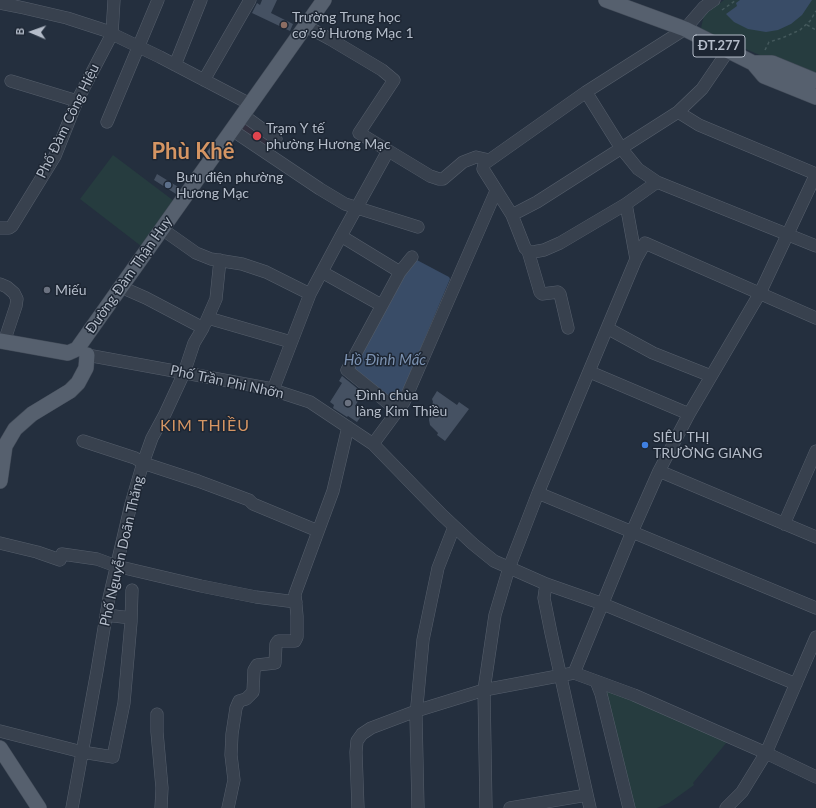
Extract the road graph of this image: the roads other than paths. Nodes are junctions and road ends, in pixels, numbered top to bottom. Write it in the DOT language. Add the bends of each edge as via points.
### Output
graph roads {
  1 [pos="114,0"];
  2 [pos="158,0"];
  3 [pos="202,0"];
  4 [pos="250,0"];
  5 [pos="324,0"];
  6 [pos="606,0"];
  7 [pos="714,0"];
  8 [pos="0,4"];
  9 [pos="306,26"];
  10 [pos="685,29"];
  11 [pos="112,34"];
  12 [pos="139,47"];
  13 [pos="728,51"];
  14 [pos="753,63"];
  15 [pos="175,65"];
  16 [pos="204,80"];
  17 [pos="10,81"];
  18 [pos="816,81"];
  19 [pos="586,92"];
  20 [pos="816,98"];
  21 [pos="77,101"];
  22 [pos="247,110"];
  23 [pos="678,112"];
  24 [pos="107,122"];
  25 [pos="232,130"];
  26 [pos="276,139"];
  27 [pos="621,148"];
  28 [pos="388,151"];
  29 [pos="490,160"];
  30 [pos="816,174"];
  31 [pos="657,182"];
  32 [pos="496,191"];
  33 [pos="626,204"];
  34 [pos="358,207"];
  35 [pos="512,215"];
  36 [pos="418,227"];
  37 [pos="0,228"];
  38 [pos="162,229"];
  39 [pos="788,234"];
  40 [pos="341,236"];
  41 [pos="816,246"];
  42 [pos="528,251"];
  43 [pos="412,257"];
  44 [pos="636,259"];
  45 [pos="220,260"];
  46 [pos="322,272"];
  47 [pos="400,272"];
  48 [pos="0,284"];
  49 [pos="120,288"];
  50 [pos="760,293"];
  51 [pos="310,294"];
  52 [pos="381,304"];
  53 [pos="816,318"];
  54 [pos="205,323"];
  55 [pos="568,328"];
  56 [pos="607,328"];
  57 [pos="2,342"];
  58 [pos="292,342"];
  59 [pos="82,352"];
  60 [pos="590,372"];
  61 [pos="184,373"];
  62 [pos="711,376"];
  63 [pos="273,390"];
  64 [pos="398,411"];
  65 [pos="689,414"];
  66 [pos="348,427"];
  67 [pos="83,440"];
  68 [pos="373,444"];
  69 [pos="816,451"];
  70 [pos="143,464"];
  71 [pos="659,471"];
  72 [pos="0,481"];
  73 [pos="538,493"];
  74 [pos="784,524"];
  75 [pos="454,527"];
  76 [pos="318,531"];
  77 [pos="632,532"];
  78 [pos="816,537"];
  79 [pos="0,543"];
  80 [pos="116,566"];
  81 [pos="509,568"];
  82 [pos="546,584"];
  83 [pos="132,590"];
  84 [pos="296,602"];
  85 [pos="603,604"];
  86 [pos="816,608"];
  87 [pos="106,615"];
  88 [pos="131,618"];
  89 [pos="816,637"];
  90 [pos="574,673"];
  91 [pos="561,676"];
  92 [pos="596,681"];
  93 [pos="796,684"];
  94 [pos="484,690"];
  95 [pos="416,711"];
  96 [pos="157,714"];
  97 [pos="0,731"];
  98 [pos="0,748"];
  99 [pos="82,752"];
  100 [pos="766,753"];
  101 [pos="816,777"];
  102 [pos="587,795"];
  103 [pos="39,808"];
  104 [pos="72,808"];
  105 [pos="161,808"];
  106 [pos="228,808"];
  107 [pos="358,808"];
  108 [pos="418,808"];
  109 [pos="486,808"];
  110 [pos="510,808"];
  111 [pos="590,808"];
  112 [pos="628,808"];
  113 [pos="726,808"];
  1 -- 11 [label="street, Phố Đàm Công Hiệu"];
  2 -- 12 [label="street"];
  3 -- 15 [label="street"];
  4 -- 16 [label="street"];
  5 -- 9 [label="main road, Đường Đàm Thận Huy"];
  6 -- 10 [label="main road, ĐT.277"];
  7 -- 10 [label="street" via="700,11"];
  8 -- 11 [label="street" via="67,18"];
  9 -- 22 [label="main road, Đường Đàm Thận Huy"];
  9 -- 28 [label="street" via="330,38 394,80 359,133"];
  10 -- 13 [label="main road, ĐT.277"];
  10 -- 19 [label="street"];
  11 -- 12 [label="street"];
  11 -- 21 [label="street, Phố Đàm Công Hiệu"];
  12 -- 15 [label="street"];
  12 -- 24 [label="street"];
  13 -- 14 [label="main road, ĐT.277"];
  13 -- 23 [label="street" via="702,89"];
  14 -- 18 [label="main road, ĐT.277" via="772,63"];
  14 -- 20 [label="main road, ĐT.277" via="764,76"];
  15 -- 16 [label="street"];
  16 -- 22 [label="street"];
  17 -- 21 [label="street"];
  19 -- 27 [label="street"];
  19 -- 29 [label="street"];
  21 -- 37 [label="street, Phố Đàm Công Hiệu" via="55,156 12,226"];
  22 -- 25 [label="main road, Đường Đàm Thận Huy"];
  22 -- 26 [label="street"];
  23 -- 27 [label="street"];
  23 -- 30 [label="street" via="699,125"];
  25 -- 34 [label="street" via="320,189 345,204"];
  25 -- 38 [label="main road, Đường Đàm Thận Huy"];
  27 -- 31 [label="street" via="638,169"];
  27 -- 35 [label="street" via="537,202"];
  28 -- 29 [label="street" via="439,179 443,179 463,162 476,157"];
  28 -- 34 [label="street"];
  29 -- 32 [label="street" via="484,164 483,169"];
  30 -- 39 [label="street"];
  31 -- 33 [label="street"];
  31 -- 39 [label="street"];
  32 -- 35 [label="street"];
  32 -- 64 [label="street"];
  33 -- 42 [label="street" via="556,246"];
  33 -- 44 [label="street"];
  34 -- 36 [label="street"];
  34 -- 40 [label="street"];
  35 -- 42 [label="street"];
  38 -- 45 [label="street" via="196,253"];
  38 -- 49 [label="main road, Đường Đàm Thận Huy"];
  39 -- 41 [label="street"];
  39 -- 50 [label="street"];
  40 -- 46 [label="street"];
  40 -- 47 [label="street"];
  42 -- 55 [label="street" via="540,292 560,294"];
  43 -- 47 [label="street"];
  44 -- 50 [label="street" via="645,243"];
  44 -- 56 [label="street"];
  45 -- 51 [label="street" via="266,272"];
  45 -- 54 [label="street, Phố Nguyễn Doãn Thăng" via="216,299"];
  46 -- 51 [label="street"];
  46 -- 52 [label="street"];
  47 -- 52 [label="street"];
  48 -- 57 [label="street" via="14,293 16,299 16,306"];
  49 -- 54 [label="street"];
  49 -- 59 [label="main road, Đường Đàm Thận Huy"];
  50 -- 53 [label="street"];
  50 -- 62 [label="street"];
  51 -- 58 [label="street"];
  52 -- 64 [label="street" via="347,370"];
  54 -- 58 [label="street"];
  54 -- 61 [label="street, Phố Nguyễn Doãn Thăng" via="194,343"];
  56 -- 60 [label="street"];
  56 -- 62 [label="street" via="653,352"];
  57 -- 59 [label="main road, Đường Đàm Thận Huy" via="68,353"];
  58 -- 63 [label="street"];
  59 -- 61 [label="street, Phố Trần Phi Nhỡn"];
  59 -- 72 [label="main road" via="86,368 78,383 70,391 32,414 15,429 5,446"];
  60 -- 65 [label="street"];
  60 -- 73 [label="street"];
  61 -- 63 [label="street, Phố Trần Phi Nhỡn"];
  61 -- 70 [label="street, Phố Nguyễn Doãn Thăng" via="152,438"];
  62 -- 65 [label="street"];
  63 -- 66 [label="street, Phố Trần Phi Nhỡn" via="310,402"];
  64 -- 68 [label="street"];
  65 -- 71 [label="street"];
  66 -- 68 [label="street, Phố Trần Phi Nhỡn"];
  66 -- 76 [label="street" via="333,491"];
  67 -- 70 [label="street" via="135,458"];
  68 -- 75 [label="street, Phố Trần Phi Nhỡn"];
  69 -- 74 [label="street"];
  70 -- 76 [label="street" via="249,500 253,504"];
  70 -- 80 [label="street, Phố Nguyễn Doãn Thăng"];
  71 -- 74 [label="street"];
  71 -- 77 [label="street"];
  73 -- 77 [label="street"];
  73 -- 81 [label="street"];
  74 -- 78 [label="street"];
  75 -- 81 [label="street, Phố Trần Phi Nhỡn" via="494,561"];
  75 -- 95 [label="street" via="438,568 426,625"];
  76 -- 84 [label="street" via="295,594"];
  77 -- 85 [label="street"];
  77 -- 86 [label="street"];
  79 -- 80 [label="street" via="60,560 62,554 97,559"];
  80 -- 84 [label="street" via="209,588"];
  80 -- 87 [label="street, Phố Nguyễn Doãn Thăng"];
  81 -- 82 [label="street, Phố Trần Phi Nhỡn"];
  81 -- 94 [label="street" via="495,616"];
  82 -- 85 [label="street, Phố Trần Phi Nhỡn"];
  82 -- 91 [label="street" via="544,598"];
  83 -- 88 [label="street"];
  84 -- 106 [label="street" via="297,637 295,640 278,641 274,663 257,666 254,670 253,692 240,701 236,708 231,755 234,780"];
  85 -- 90 [label="street"];
  85 -- 93 [label="street, Phố Trần Phi Nhỡn"];
  87 -- 88 [label="street"];
  87 -- 99 [label="street, Phố Nguyễn Doãn Thăng"];
  88 -- 99 [label="street" via="124,703 113,757"];
  89 -- 93 [label="street"];
  90 -- 91 [label="street"];
  90 -- 92 [label="street"];
  91 -- 94 [label="street"];
  91 -- 102 [label="street"];
  92 -- 100 [label="street"];
  92 -- 112 [label="street"];
  93 -- 100 [label="street"];
  94 -- 95 [label="street"];
  94 -- 109 [label="street"];
  95 -- 107 [label="street" via="371,728 357,741"];
  95 -- 108 [label="street"];
  96 -- 105 [label="street"];
  97 -- 99 [label="street"];
  98 -- 103 [label="main road"];
  99 -- 104 [label="street, Phố Nguyễn Doãn Thăng"];
  100 -- 101 [label="street"];
  100 -- 113 [label="street" via="742,792"];
  102 -- 110 [label="street"];
  102 -- 111 [label="street"];
}
